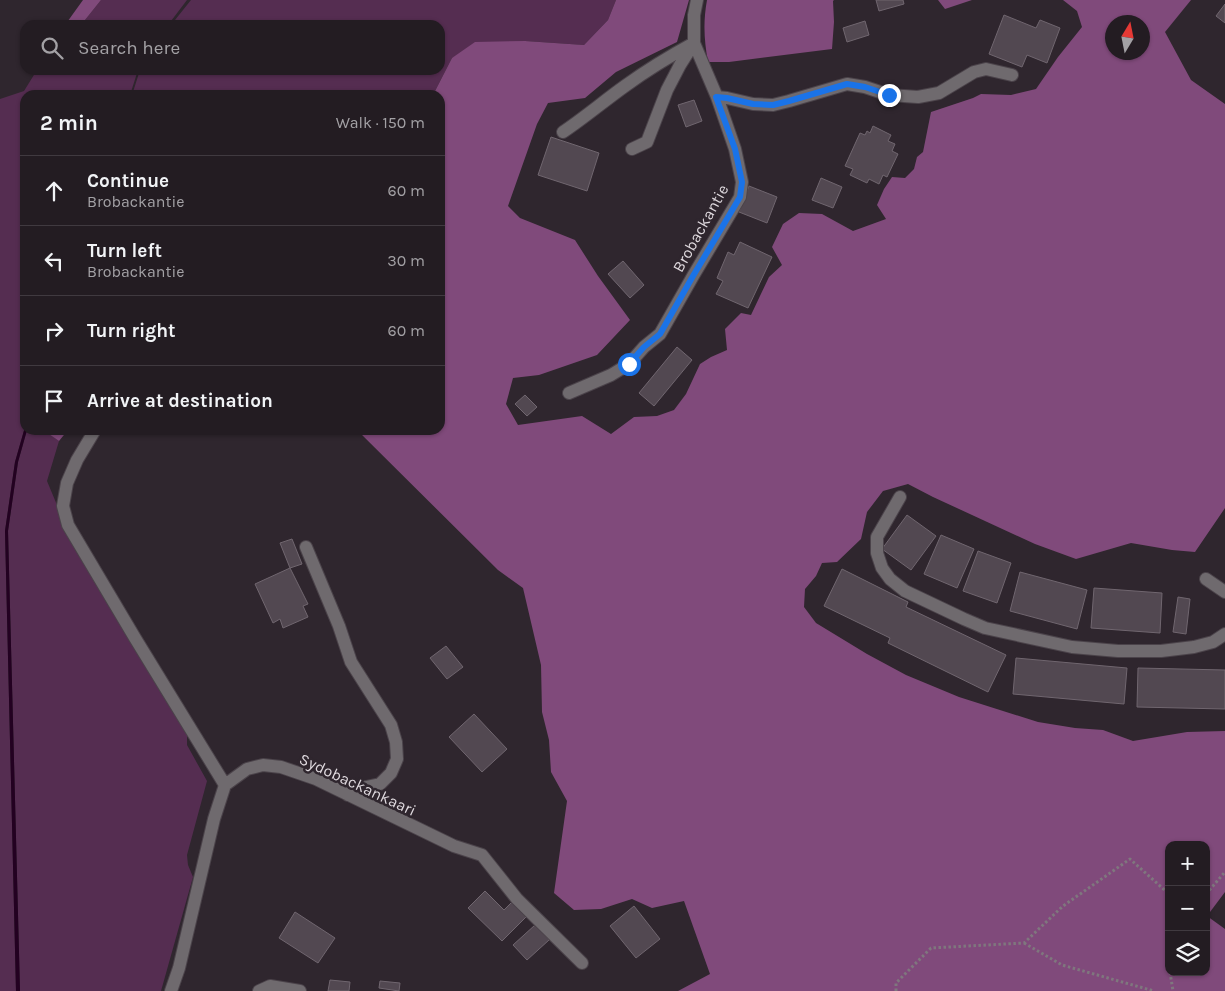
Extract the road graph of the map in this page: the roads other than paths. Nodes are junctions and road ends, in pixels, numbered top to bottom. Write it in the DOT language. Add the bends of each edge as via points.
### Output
graph roads {
  1 [pos="697,0"];
  2 [pos="694,44"];
  3 [pos="1012,74"];
  4 [pos="716,97"];
  5 [pos="563,132"];
  6 [pos="632,149"];
  7 [pos="569,393"];
  8 [pos="92,435"];
  9 [pos="900,497"];
  10 [pos="306,547"];
  11 [pos="1206,579"];
  12 [pos="1225,592"];
  13 [pos="1225,634"];
  14 [pos="225,784"];
  15 [pos="348,795"];
  16 [pos="582,963"];
  17 [pos="171,991"];
  18 [pos="259,991"];
  19 [pos="300,991"];
  1 -- 2 [label="street, Brobackantie"];
  2 -- 4 [label="street, Brobackantie"];
  2 -- 5 [label="street" via="625,86"];
  2 -- 6 [label="street" via="667,90 647,142"];
  3 -- 4 [label="street" via="986,69 974,72 939,92 918,97 889,95 847,84 773,105"];
  4 -- 7 [label="street, Brobackantie" via="735,149 742,182 740,197 660,334 629,364"];
  8 -- 14 [label="street" via="67,483 63,506 68,525"];
  9 -- 13 [label="street" via="877,537 877,553 882,568 905,591 985,628 1072,647 1118,651 1194,647 1213,642"];
  10 -- 15 [label="street" via="351,662 391,725 396,742 398,759 391,773 380,784"];
  11 -- 12 [label="street"];
  14 -- 15 [label="street, Sydobackankaari" via="247,770 263,765 316,779"];
  14 -- 17 [label="street"];
  15 -- 16 [label="street, Sydobackankaari" via="454,846 482,855 517,899"];
  18 -- 19 [label="street" via="270,986"];
}
